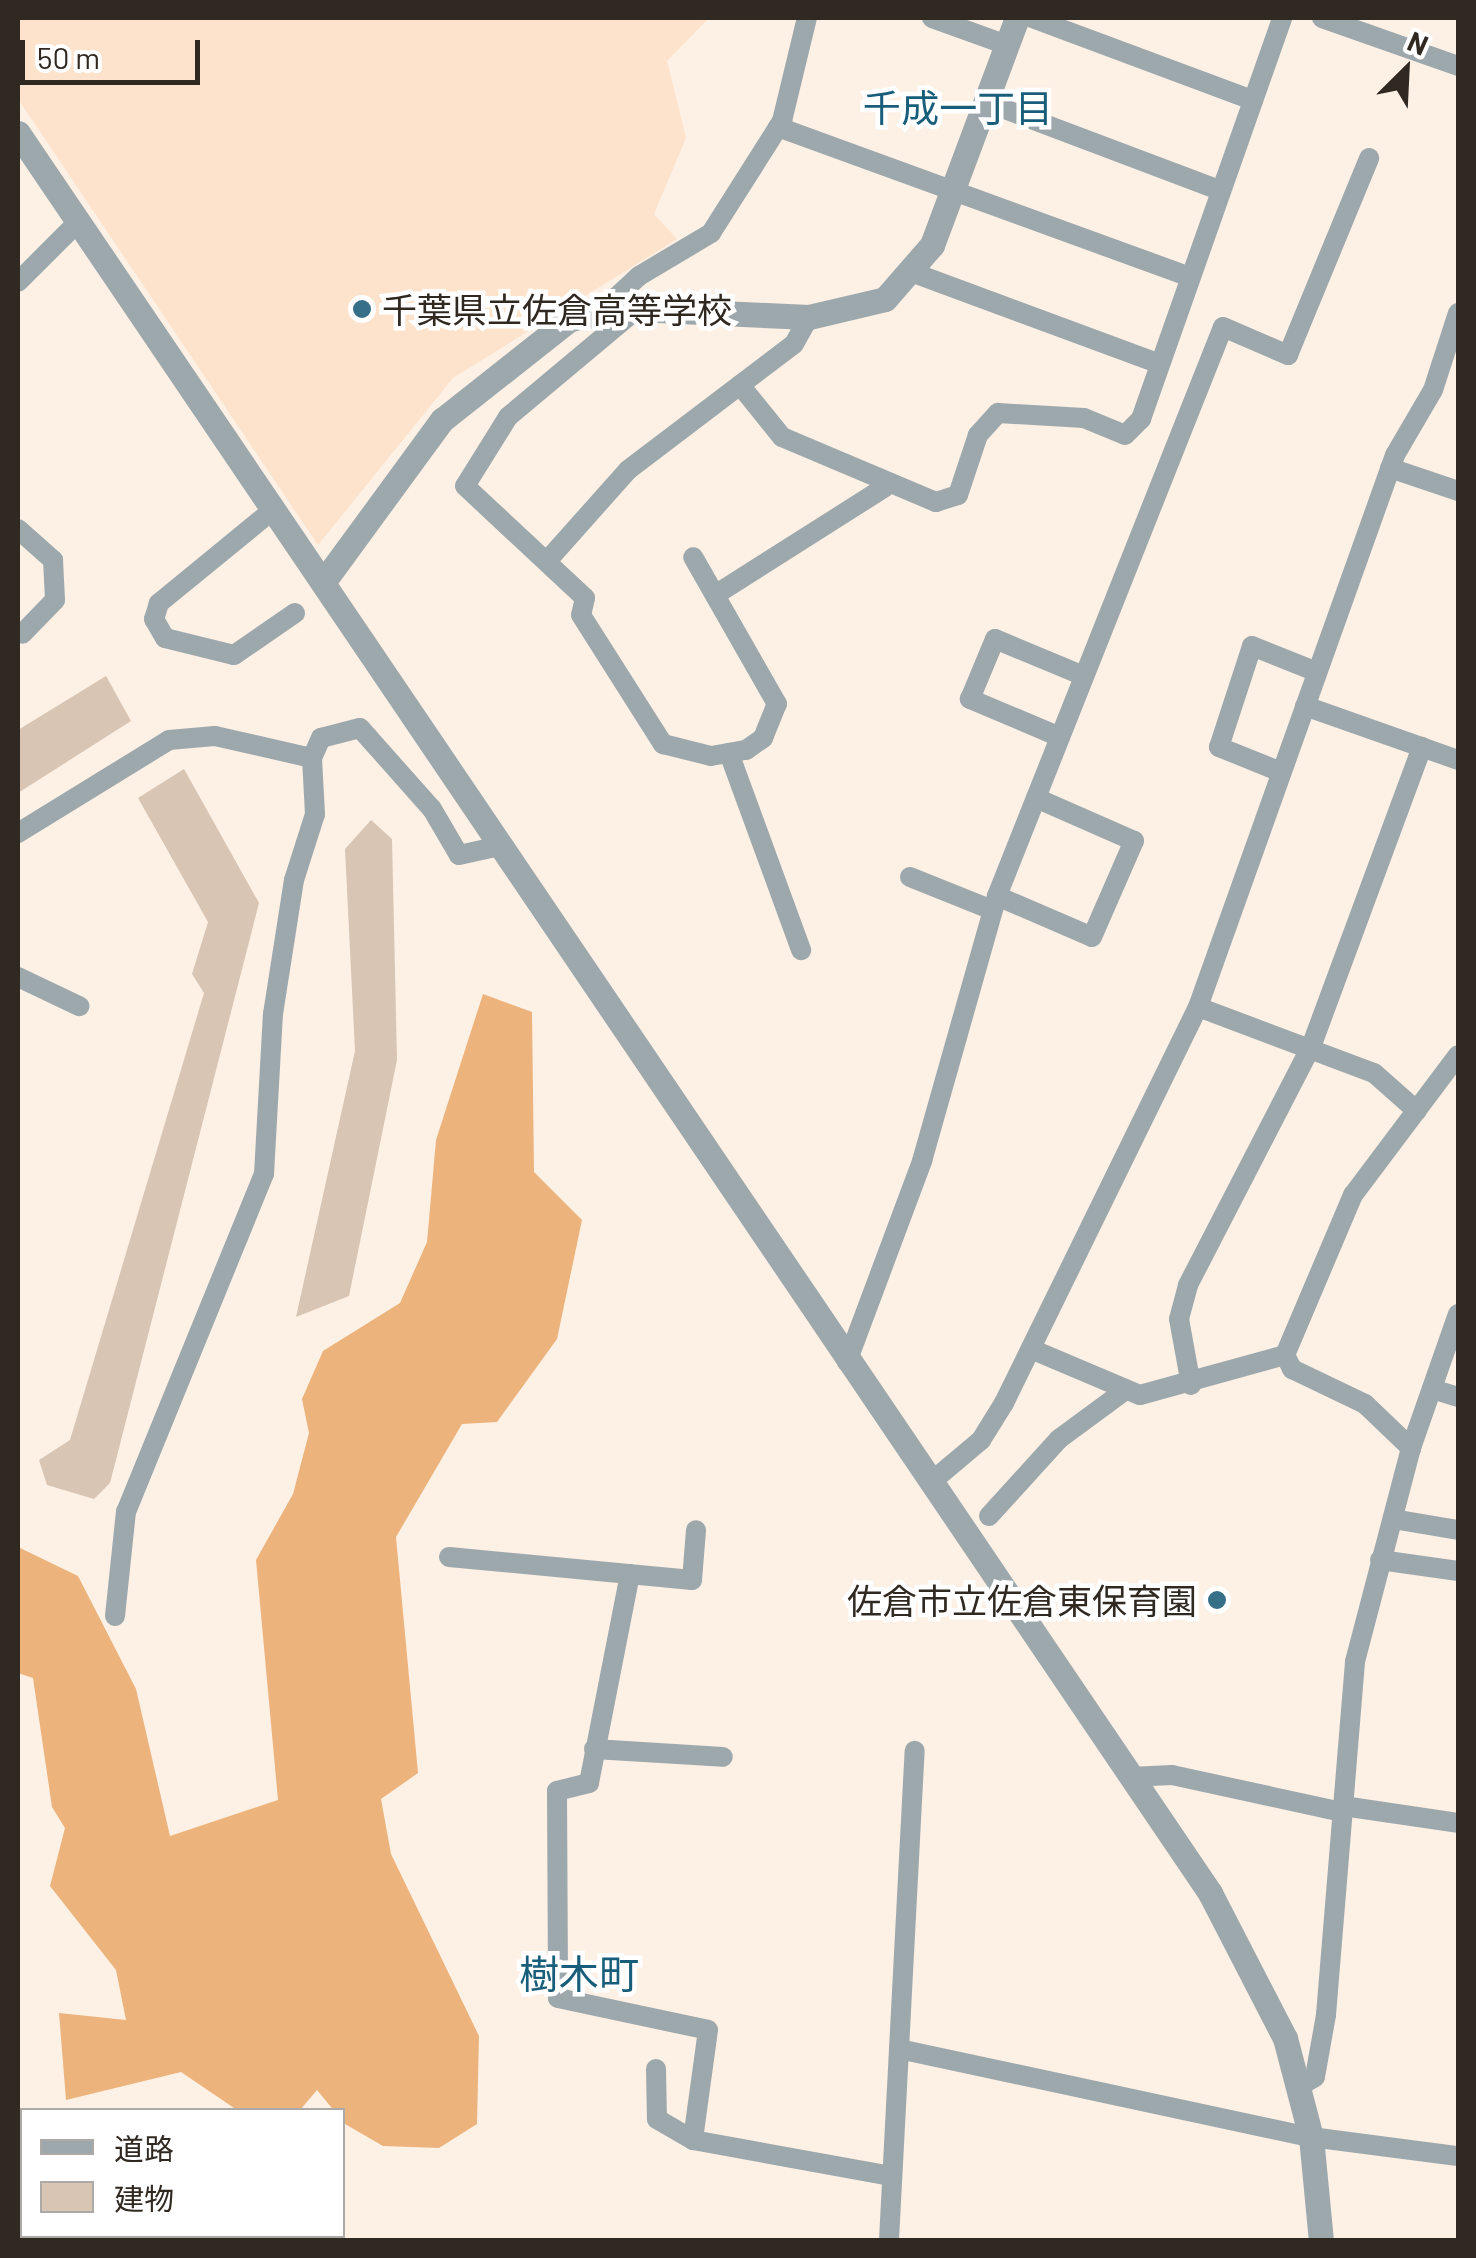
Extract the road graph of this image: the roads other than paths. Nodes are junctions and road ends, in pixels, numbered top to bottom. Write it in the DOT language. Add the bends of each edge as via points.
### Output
graph roads {
  1 [pos="806,18"];
  2 [pos="932,18"];
  3 [pos="1017,18"];
  4 [pos="1032,18"];
  5 [pos="1282,18"];
  6 [pos="1322,18"];
  7 [pos="1007,45"];
  8 [pos="1458,66"];
  9 [pos="1253,100"];
  10 [pos="986,102"];
  11 [pos="778,127"];
  12 [pos="18,133"];
  13 [pos="1369,158"];
  14 [pos="952,190"];
  15 [pos="1221,191"];
  16 [pos="77,222"];
  17 [pos="914,273"];
  18 [pos="1190,277"];
  19 [pos="18,282"];
  20 [pos="625,310"];
  21 [pos="1458,313"];
  22 [pos="809,317"];
  23 [pos="1160,364"];
  24 [pos="740,386"];
  25 [pos="1390,468"];
  26 [pos="885,487"];
  27 [pos="1458,491"];
  28 [pos="274,509"];
  29 [pos="18,529"];
  30 [pos="693,557"];
  31 [pos="547,562"];
  32 [pos="324,581"];
  33 [pos="715,594"];
  34 [pos="295,614"];
  35 [pos="22,634"];
  36 [pos="1317,672"];
  37 [pos="1084,676"];
  38 [pos="1305,706"];
  39 [pos="1060,737"];
  40 [pos="1422,747"];
  41 [pos="729,753"];
  42 [pos="312,758"];
  43 [pos="1458,760"];
  44 [pos="1282,772"];
  45 [pos="1036,798"];
  46 [pos="18,833"];
  47 [pos="500,846"];
  48 [pos="910,877"];
  49 [pos="995,903"];
  50 [pos="801,950"];
  51 [pos="18,977"];
  52 [pos="79,1006"];
  53 [pos="1198,1007"];
  54 [pos="1311,1047"];
  55 [pos="1458,1055"];
  56 [pos="1417,1110"];
  57 [pos="1458,1314"];
  58 [pos="1031,1349"];
  59 [pos="1284,1355"];
  60 [pos="847,1362"];
  61 [pos="1191,1386"];
  62 [pos="1432,1389"];
  63 [pos="1124,1391"];
  64 [pos="1458,1397"];
  65 [pos="1411,1448"];
  66 [pos="930,1482"];
  67 [pos="988,1516"];
  68 [pos="1392,1519"];
  69 [pos="696,1530"];
  70 [pos="1458,1530"];
  71 [pos="450,1557"];
  72 [pos="1380,1560"];
  73 [pos="1458,1571"];
  74 [pos="630,1574"];
  75 [pos="115,1616"];
  76 [pos="594,1749"];
  77 [pos="916,1751"];
  78 [pos="723,1758"];
  79 [pos="1130,1777"];
  80 [pos="1342,1809"];
  81 [pos="1458,1823"];
  82 [pos="899,2049"];
  83 [pos="656,2069"];
  84 [pos="1298,2087"];
  85 [pos="1311,2137"];
  86 [pos="693,2140"];
  87 [pos="1458,2156"];
  88 [pos="892,2176"];
  89 [pos="889,2240"];
  90 [pos="1321,2240"];
  1 -- 11 [label="street"];
  2 -- 7 [label="street"];
  3 -- 7 [label="street"];
  4 -- 9 [label="street"];
  5 -- 9 [label="street"];
  6 -- 8 [label="street"];
  7 -- 10 [label="street"];
  9 -- 15 [label="street"];
  10 -- 14 [label="street"];
  10 -- 15 [label="street"];
  11 -- 14 [label="street"];
  11 -- 20 [label="street" via="711,232 638,276 610,303"];
  12 -- 16 [label="street"];
  13 -- 37 [label="street" via="1288,355 1223,328"];
  14 -- 17 [label="street"];
  14 -- 18 [label="street"];
  15 -- 18 [label="street"];
  16 -- 19 [label="street"];
  16 -- 28 [label="street"];
  17 -- 22 [label="street" via="884,299"];
  17 -- 23 [label="street"];
  18 -- 23 [label="street"];
  20 -- 22 [label="street"];
  20 -- 31 [label="street" via="508,417 465,486"];
  20 -- 32 [label="street" via="570,318 465,395"];
  21 -- 25 [label="street" via="1433,390"];
  22 -- 24 [label="street" via="794,344"];
  23 -- 26 [label="street" via="1126,435 1084,418 998,413 978,435 958,496 936,502"];
  24 -- 26 [label="street" via="782,437"];
  24 -- 31 [label="street" via="628,470"];
  25 -- 27 [label="street"];
  25 -- 36 [label="street"];
  26 -- 33 [label="street"];
  28 -- 32 [label="street"];
  28 -- 34 [label="street" via="159,603 154,619 166,638 234,655"];
  29 -- 35 [label="street" via="53,560 54,600"];
  30 -- 33 [label="street"];
  31 -- 41 [label="street" via="585,598 581,615 663,744"];
  32 -- 47 [label="street"];
  33 -- 41 [label="street" via="778,704 764,738"];
  36 -- 38 [label="street"];
  36 -- 44 [label="street" via="1252,646 1219,747"];
  37 -- 39 [label="street"];
  37 -- 39 [label="street" via="995,639 970,699"];
  38 -- 40 [label="street"];
  38 -- 44 [label="street"];
  39 -- 45 [label="street"];
  40 -- 43 [label="street"];
  40 -- 54 [label="street"];
  41 -- 50 [label="street"];
  42 -- 46 [label="street" via="214,736 169,740"];
  42 -- 47 [label="street" via="337,727 360,728 432,808 459,855"];
  42 -- 75 [label="street" via="315,814 294,880 273,1014 264,1174 126,1512"];
  44 -- 53 [label="street"];
  45 -- 49 [label="street"];
  45 -- 49 [label="street" via="1134,841 1092,937"];
  47 -- 60 [label="street"];
  48 -- 49 [label="street"];
  49 -- 60 [label="street" via="922,1161"];
  51 -- 52 [label="street"];
  53 -- 54 [label="street"];
  53 -- 58 [label="street"];
  54 -- 56 [label="street" via="1374,1073"];
  54 -- 61 [label="street" via="1188,1286 1180,1319"];
  55 -- 56 [label="street"];
  56 -- 59 [label="street" via="1353,1194"];
  57 -- 62 [label="street"];
  58 -- 63 [label="street"];
  58 -- 66 [label="street" via="981,1440"];
  59 -- 61 [label="street"];
  59 -- 65 [label="street" via="1292,1369 1365,1404"];
  60 -- 66 [label="street"];
  61 -- 63 [label="street"];
  62 -- 64 [label="street"];
  62 -- 65 [label="street"];
  63 -- 67 [label="street" via="1059,1439"];
  65 -- 68 [label="street"];
  66 -- 79 [label="street"];
  68 -- 70 [label="street"];
  68 -- 72 [label="street"];
  69 -- 74 [label="street" via="692,1580"];
  71 -- 74 [label="street"];
  72 -- 73 [label="street"];
  72 -- 80 [label="street" via="1355,1662"];
  74 -- 76 [label="street"];
  76 -- 78 [label="street"];
  76 -- 86 [label="street" via="589,1783 557,1792 558,1998 708,2030"];
  77 -- 82 [label="street"];
  79 -- 80 [label="street" via="1172,1775"];
  79 -- 84 [label="street" via="1210,1893 1286,2038"];
  80 -- 81 [label="street"];
  80 -- 84 [label="street" via="1326,2016 1315,2077"];
  82 -- 85 [label="street"];
  82 -- 88 [label="street"];
  83 -- 86 [label="street" via="657,2119"];
  84 -- 85 [label="street"];
  85 -- 87 [label="street"];
  85 -- 90 [label="street"];
  86 -- 88 [label="street"];
  88 -- 89 [label="street"];
}
